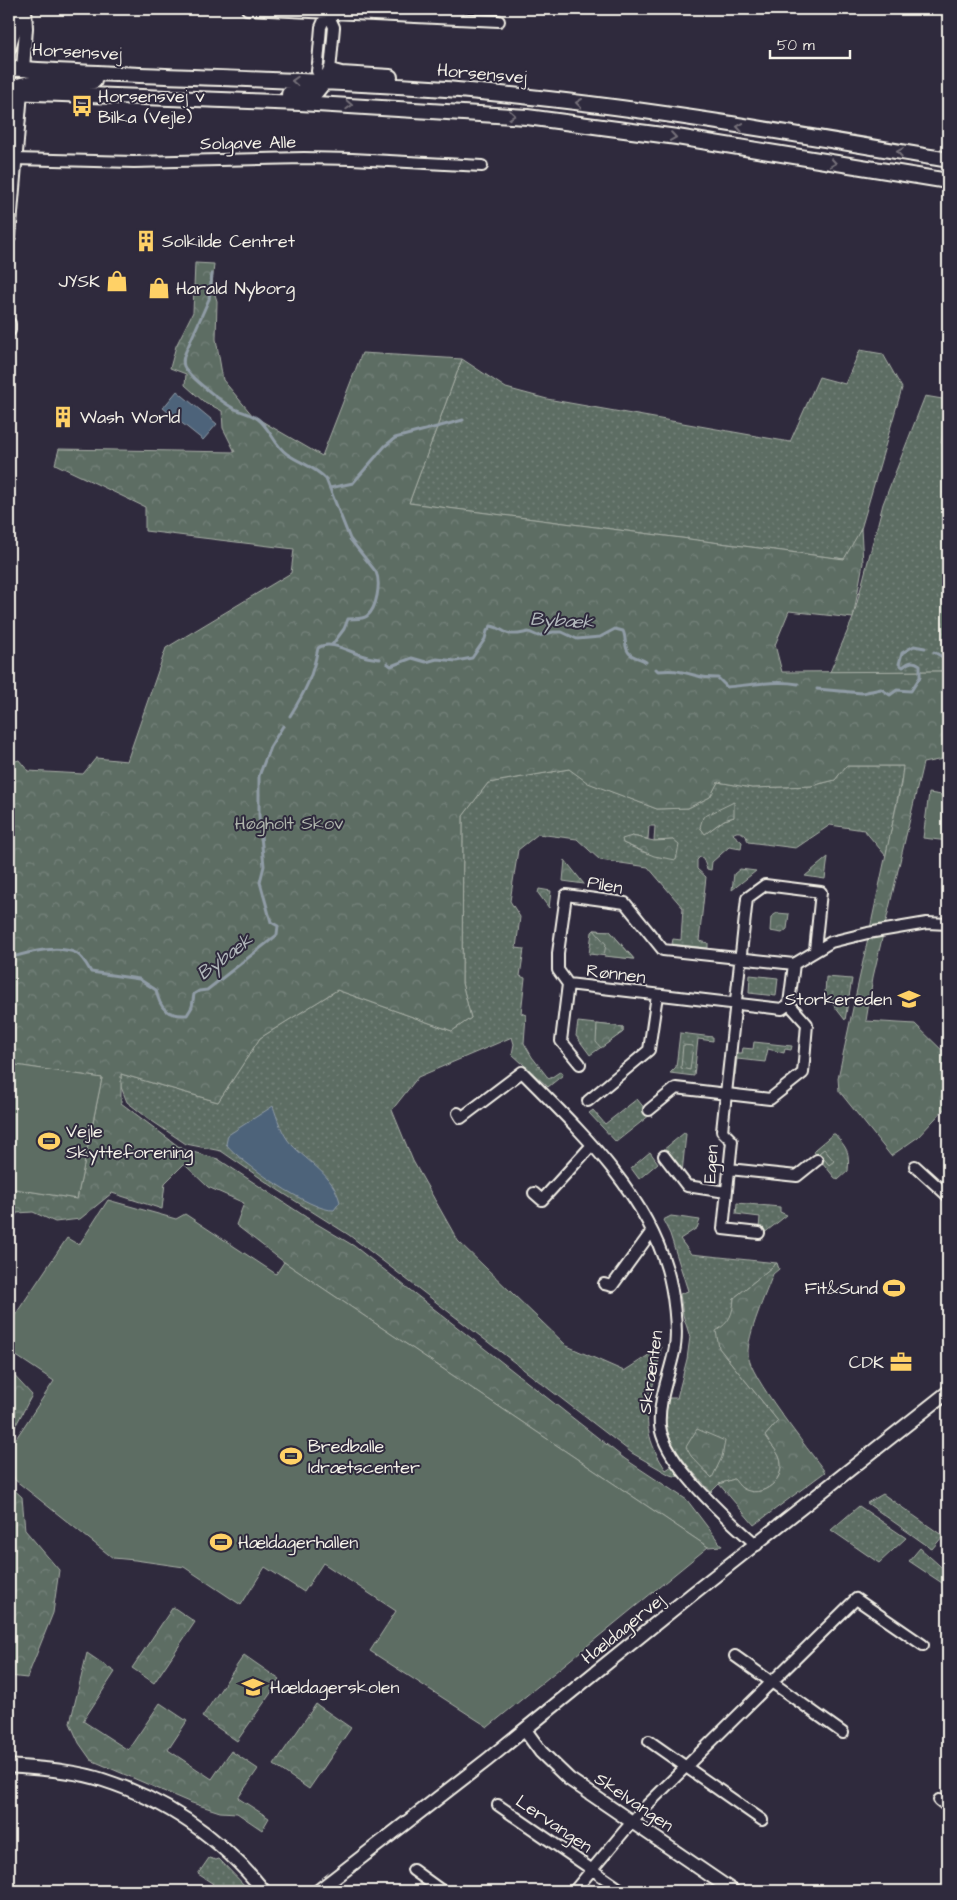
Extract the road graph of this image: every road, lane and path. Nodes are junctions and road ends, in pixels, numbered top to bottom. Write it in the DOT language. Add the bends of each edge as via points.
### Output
graph roads {
  1 [pos="23,9"];
  2 [pos="247,9"];
  3 [pos="328,11"];
  4 [pos="499,21"];
  5 [pos="9,48"];
  6 [pos="16,68"];
  7 [pos="136,74"];
  8 [pos="9,76"];
  9 [pos="327,77"];
  10 [pos="15,89"];
  11 [pos="174,97"];
  12 [pos="323,104"];
  13 [pos="14,159"];
  14 [pos="948,160"];
  15 [pos="482,166"];
  16 [pos="948,181"];
  17 [pos="9,237"];
  18 [pos="9,324"];
  19 [pos="9,330"];
  20 [pos="948,924"];
  21 [pos="815,950"];
  22 [pos="740,958"];
  23 [pos="794,964"];
  24 [pos="568,984"];
  25 [pos="657,995"];
  26 [pos="736,1004"];
  27 [pos="790,1004"];
  28 [pos="580,1064"];
  29 [pos="725,1094"];
  30 [pos="588,1101"];
  31 [pos="649,1110"];
  32 [pos="458,1113"];
  33 [pos="592,1145"];
  34 [pos="664,1156"];
  35 [pos="817,1160"];
  36 [pos="914,1166"];
  37 [pos="729,1169"];
  38 [pos="726,1192"];
  39 [pos="534,1194"];
  40 [pos="948,1196"];
  41 [pos="652,1231"];
  42 [pos="759,1232"];
  43 [pos="604,1284"];
  44 [pos="948,1392"];
  45 [pos="757,1545"];
  46 [pos="923,1645"];
  47 [pos="735,1656"];
  48 [pos="773,1682"];
  49 [pos="525,1730"];
  50 [pos="843,1733"];
  51 [pos="650,1741"];
  52 [pos="9,1766"];
  53 [pos="686,1767"];
  54 [pos="939,1800"];
  55 [pos="498,1805"];
  56 [pos="948,1807"];
  57 [pos="762,1820"];
  58 [pos="633,1822"];
  59 [pos="413,1870"];
  60 [pos="592,1870"];
  61 [pos="264,1891"];
  62 [pos="318,1891"];
  63 [pos="442,1891"];
  64 [pos="574,1891"];
  65 [pos="623,1891"];
  66 [pos="733,1891"];
  1 -- 5 [label="street"];
  1 -- 6 [label="street" via="26,28"];
  2 -- 3 [label="street"];
  3 -- 4 [label="street"];
  3 -- 9 [label="street" via="322,27 317,71"];
  6 -- 7 [label="main road, Horsensvej"];
  6 -- 8 [label="main road"];
  6 -- 10 [label="main road"];
  9 -- 7 [label="main road, Horsensvej, one-way"];
  7 -- 10 [label="main road" via="105,81 42,80"];
  9 -- 11 [label="main road" via="316,92 302,94 207,90"];
  9 -- 12 [label="main road"];
  14 -- 9 [label="main road, Horsensvej, one-way" via="605,106"];
  10 -- 11 [label="main road"];
  10 -- 13 [label="street"];
  11 -- 12 [label="main road"];
  12 -- 16 [label="main road, one-way" via="527,116"];
  13 -- 15 [label="street, Solgave Alle" via="134,162 304,158"];
  13 -- 17 [label="street"];
  18 -- 19 [label="street"];
  20 -- 21 [label="street" via="927,923 868,933 831,942"];
  21 -- 22 [label="street, Egen" via="821,892 764,885 748,898"];
  21 -- 23 [label="street"];
  22 -- 23 [label="street"];
  22 -- 24 [label="street, Pilen" via="663,950 625,903 566,895 558,970"];
  22 -- 26 [label="street, Egen"];
  23 -- 27 [label="street"];
  24 -- 25 [label="street, Rønnen"];
  24 -- 28 [label="street, Rønnen" via="560,1041"];
  25 -- 26 [label="street, Rønnen"];
  25 -- 30 [label="street, Rønnen" via="650,1050"];
  26 -- 27 [label="street, Rønnen" via="782,1009"];
  26 -- 29 [label="street, Egen"];
  27 -- 29 [label="street" via="807,1024 803,1072 770,1099"];
  29 -- 31 [label="street" via="676,1088"];
  29 -- 37 [label="street, Egen" via="722,1131 732,1141"];
  32 -- 33 [label="street, Skrænten" via="462,1118 522,1072"];
  33 -- 39 [label="street" via="542,1200"];
  33 -- 41 [label="street, Skrænten" via="618,1176"];
  34 -- 38 [label="street, Egen" via="687,1186"];
  35 -- 37 [label="street" via="797,1176"];
  36 -- 40 [label="street"];
  37 -- 38 [label="street, Egen"];
  38 -- 42 [label="street" via="723,1229"];
  41 -- 43 [label="street" via="612,1286"];
  41 -- 45 [label="street, Skrænten" via="667,1267 674,1318 675,1349 660,1406 660,1427 679,1467"];
  44 -- 45 [label="street, Hældagervej"];
  45 -- 49 [label="street, Hældagervej"];
  46 -- 48 [label="street, Lervangen" via="856,1599"];
  47 -- 48 [label="street"];
  48 -- 50 [label="street"];
  48 -- 53 [label="street, Lervangen"];
  49 -- 58 [label="street, Skelvangen" via="541,1752 569,1779"];
  49 -- 62 [label="street, Hældagervej"];
  51 -- 53 [label="street"];
  52 -- 61 [label="street" via="61,1771 102,1780 140,1794 210,1835"];
  53 -- 57 [label="street"];
  53 -- 58 [label="street, Lervangen"];
  54 -- 56 [label="street"];
  55 -- 60 [label="street, Lervangen"];
  58 -- 60 [label="street, Lervangen"];
  58 -- 66 [label="street, Skelvangen"];
  59 -- 63 [label="street"];
  60 -- 64 [label="street, Lervangen"];
  60 -- 65 [label="street, Lervangen"];
}
